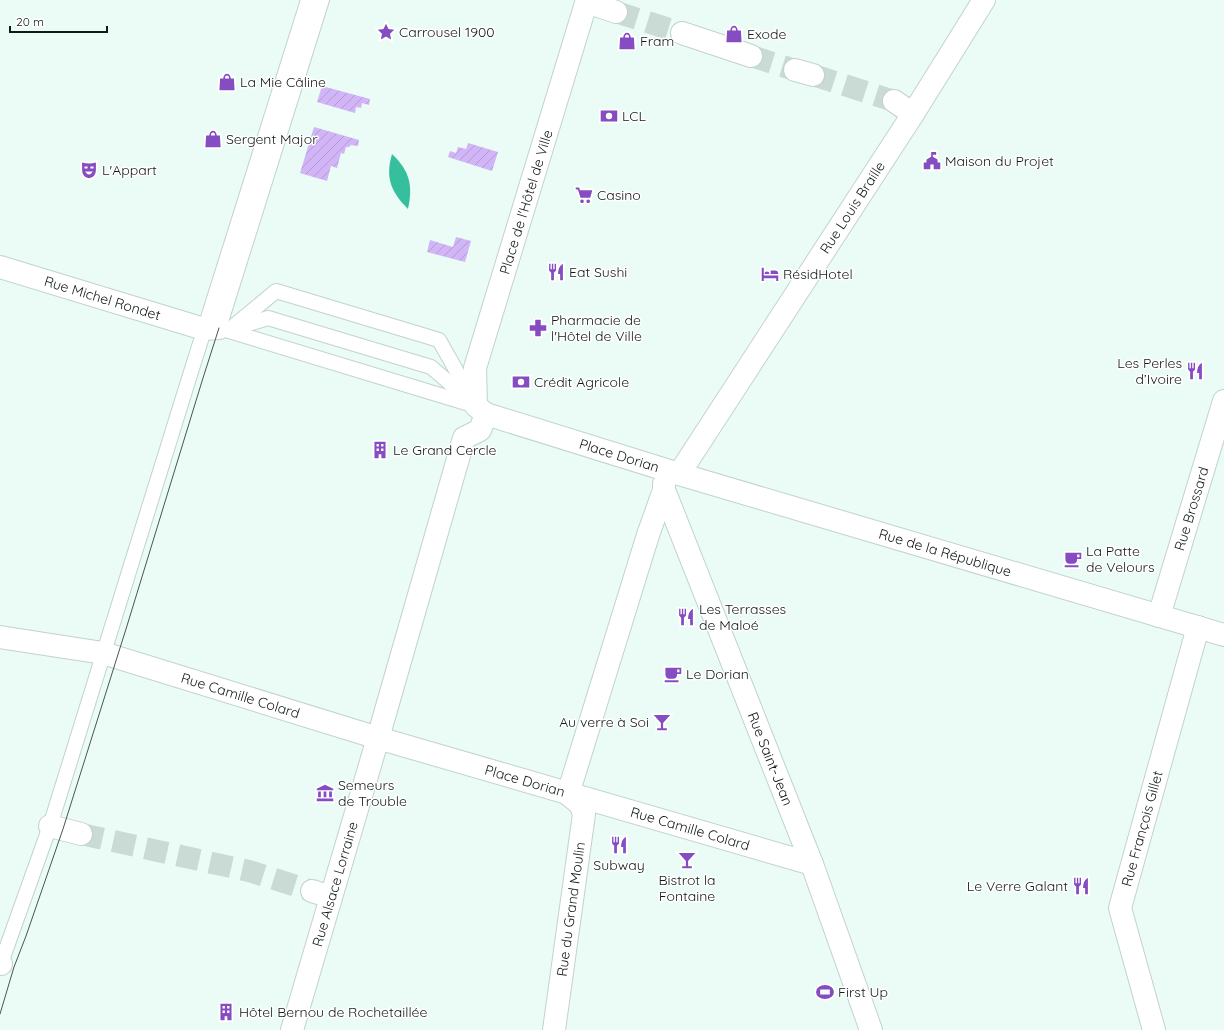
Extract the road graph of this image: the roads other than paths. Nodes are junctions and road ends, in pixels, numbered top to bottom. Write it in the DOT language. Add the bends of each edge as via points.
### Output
graph roads {
  1 [pos="308,0"];
  2 [pos="322,0"];
  3 [pos="984,0"];
  4 [pos="587,1"];
  5 [pos="616,12"];
  6 [pos="682,33"];
  7 [pos="751,56"];
  8 [pos="894,101"];
  9 [pos="913,114"];
  10 [pos="0,267"];
  11 [pos="217,329"];
  12 [pos="1224,401"];
  13 [pos="481,410"];
  14 [pos="670,478"];
  15 [pos="1159,616"];
  16 [pos="1198,627"];
  17 [pos="1224,635"];
  18 [pos="0,637"];
  19 [pos="103,654"];
  20 [pos="378,738"];
  21 [pos="568,794"];
  22 [pos="50,826"];
  23 [pos="81,834"];
  24 [pos="812,864"];
  25 [pos="0,964"];
  26 [pos="292,1030"];
  27 [pos="554,1030"];
  28 [pos="871,1030"];
  29 [pos="1154,1030"];
  1 -- 11 [label="lane"];
  2 -- 11 [label="lane"];
  3 -- 9 [label="street, Rue Louis Braille"];
  4 -- 5 [label="street"];
  4 -- 13 [label="street, Place de l'Hôtel de Ville" via="475,368"];
  6 -- 7 [label="street"];
  8 -- 9 [label="street"];
  9 -- 14 [label="street, Rue Louis Braille"];
  10 -- 11 [label="street, Rue Michel Rondet"];
  11 -- 13 [label="lane"];
  11 -- 13 [label="lane" via="268,318 431,367"];
  11 -- 13 [label="lane" via="276,291 439,340"];
  11 -- 19 [label="lane"];
  12 -- 15 [label="street, Rue Brossard"];
  13 -- 14 [label="street, Place Dorian"];
  13 -- 20 [label="street" via="480,430 464,438"];
  14 -- 15 [label="street, Rue de la République"];
  14 -- 21 [label="street, Place Dorian" via="648,534"];
  14 -- 24 [label="street, Rue Saint-Jean"];
  15 -- 16 [label="street, Rue de la République"];
  16 -- 17 [label="street, Rue de la République"];
  16 -- 29 [label="street, Rue François Gillet" via="1120,908"];
  18 -- 19 [label="street, Rue Camille Colard"];
  19 -- 20 [label="street, Rue Camille Colard"];
  19 -- 22 [label="lane"];
  20 -- 21 [label="street, Place Dorian"];
  20 -- 26 [label="street, Rue Alsace Lorraine" via="322,894"];
  21 -- 24 [label="street, Rue Camille Colard"];
  21 -- 27 [label="street, Rue du Grand Moulin" via="580,804 584,814"];
  22 -- 23 [label="street"];
  22 -- 25 [label="lane"];
  24 -- 28 [label="street, Rue Saint-Jean"];
}
